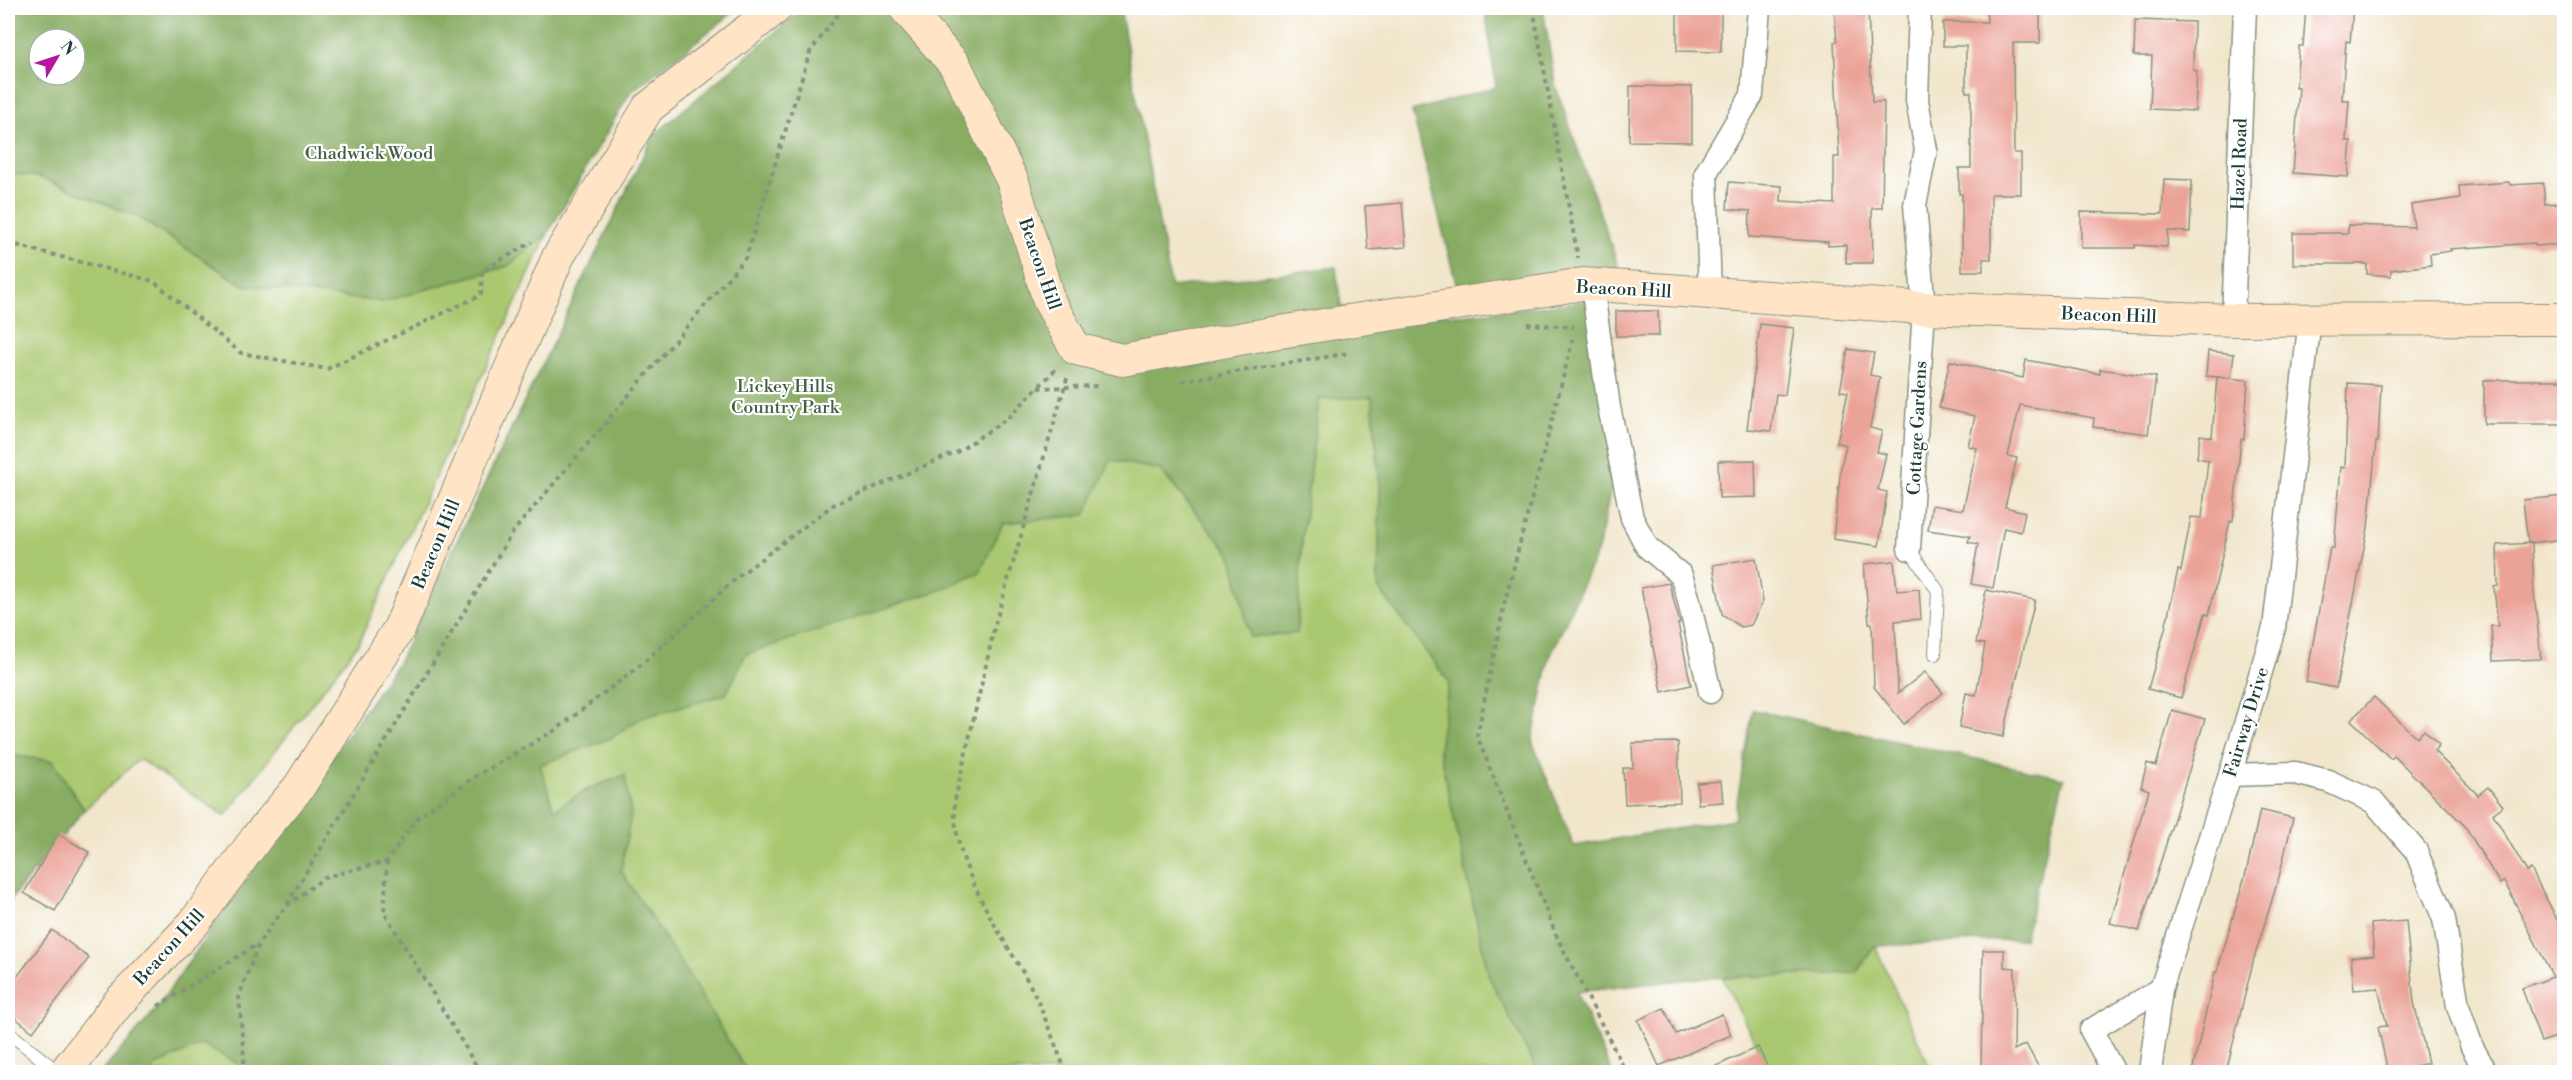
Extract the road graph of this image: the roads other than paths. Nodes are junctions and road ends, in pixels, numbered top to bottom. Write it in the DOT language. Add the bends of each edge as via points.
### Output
graph roads {
  1 [pos="776,8"];
  2 [pos="905,8"];
  3 [pos="1759,8"];
  4 [pos="1920,8"];
  5 [pos="2245,8"];
  6 [pos="1588,285"];
  7 [pos="1710,294"];
  8 [pos="1924,308"];
  9 [pos="2310,319"];
  10 [pos="2565,319"];
  11 [pos="2234,320"];
  12 [pos="1910,549"];
  13 [pos="1935,654"];
  14 [pos="1710,692"];
  15 [pos="2230,775"];
  16 [pos="2161,989"];
  17 [pos="8,1032"];
  18 [pos="58,1072"];
  19 [pos="65,1072"];
  20 [pos="2114,1072"];
  21 [pos="2150,1072"];
  22 [pos="2486,1072"];
  1 -- 19 [label="street, Beacon Hill" via="648,108 558,257 400,627 299,787 194,923 119,1002"];
  2 -- 6 [label="street, Beacon Hill" via="955,65 1003,160 1049,301 1076,349 1122,360"];
  3 -- 7 [label="street" via="1752,95 1706,173"];
  4 -- 8 [label="street, Cottage Gardens" via="1917,100 1926,150 1915,205"];
  5 -- 11 [label="street, Hazel Road"];
  6 -- 7 [label="street, Beacon Hill"];
  6 -- 14 [label="street" via="1632,518 1647,547 1680,574"];
  7 -- 8 [label="street, Beacon Hill"];
  8 -- 11 [label="street, Beacon Hill"];
  8 -- 12 [label="street, Cottage Gardens"];
  9 -- 10 [label="street, Beacon Hill"];
  9 -- 11 [label="street, Beacon Hill"];
  9 -- 15 [label="street, Fairway Drive" via="2274,628"];
  12 -- 13 [label="lane" via="1938,591"];
  15 -- 16 [label="street, Fairway Drive"];
  15 -- 22 [label="street" via="2295,773 2328,781 2374,802 2388,818 2416,851 2444,919 2458,1006 2472,1047"];
  16 -- 20 [label="street" via="2091,1030"];
  16 -- 21 [label="street, Fairway Drive"];
  17 -- 18 [label="lane"];
}
